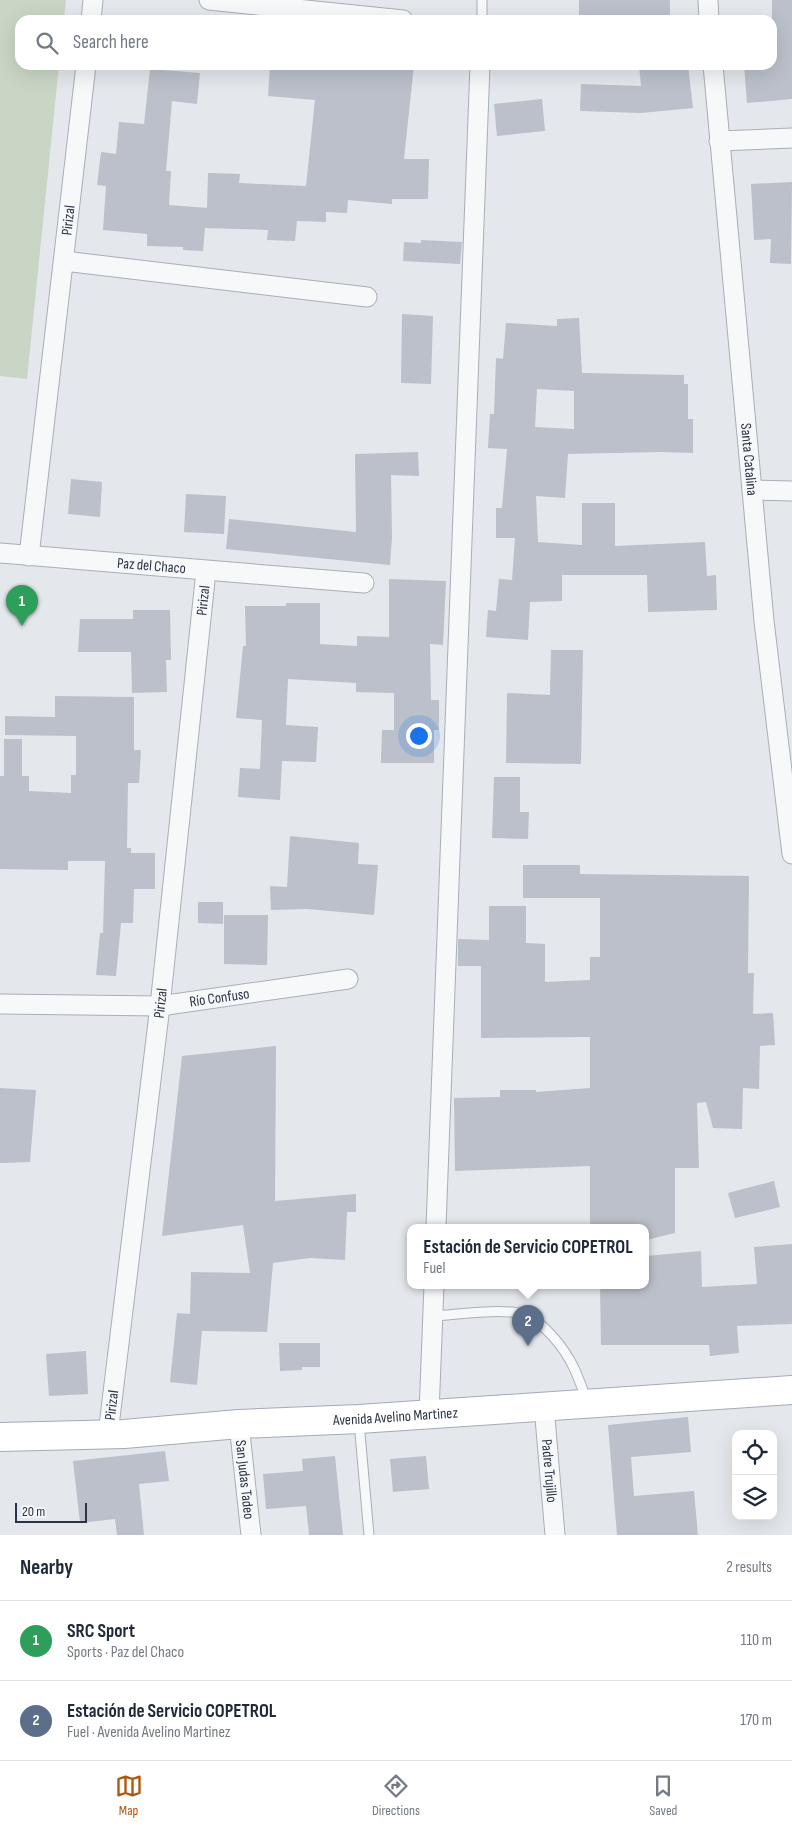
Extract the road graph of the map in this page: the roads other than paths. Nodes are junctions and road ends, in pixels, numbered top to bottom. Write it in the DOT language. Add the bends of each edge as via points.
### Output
graph roads {
  1 [pos="93,0"];
  2 [pos="209,0"];
  3 [pos="482,0"];
  4 [pos="708,0"];
  5 [pos="92,15"];
  6 [pos="354,15"];
  7 [pos="482,15"];
  8 [pos="709,15"];
  9 [pos="85,70"];
  10 [pos="480,70"];
  11 [pos="713,70"];
  12 [pos="792,138"];
  13 [pos="719,141"];
  14 [pos="64,262"];
  15 [pos="367,297"];
  16 [pos="752,490"];
  17 [pos="792,491"];
  18 [pos="0,553"];
  19 [pos="29,556"];
  20 [pos="206,571"];
  21 [pos="364,583"];
  22 [pos="791,835"];
  23 [pos="792,854"];
  24 [pos="348,979"];
  25 [pos="0,1004"];
  26 [pos="160,1006"];
  27 [pos="436,1224"];
  28 [pos="434,1289"];
  29 [pos="433,1316"];
  30 [pos="792,1390"];
  31 [pos="588,1403"];
  32 [pos="544,1406"];
  33 [pos="429,1414"];
  34 [pos="359,1419"];
  35 [pos="239,1424"];
  36 [pos="108,1434"];
  37 [pos="0,1437"];
  38 [pos="250,1535"];
  39 [pos="369,1535"];
  40 [pos="555,1535"];
  1 -- 5 [label="street"];
  2 -- 6 [label="street"];
  3 -- 7 [label="lane"];
  4 -- 8 [label="street"];
  9 -- 14 [label="street, Pirizal"];
  10 -- 27 [label="street"];
  11 -- 13 [label="street, Santa Catalina"];
  12 -- 13 [label="street"];
  13 -- 16 [label="street, Santa Catalina"];
  14 -- 15 [label="street"];
  14 -- 19 [label="street, Pirizal"];
  16 -- 17 [label="street"];
  16 -- 22 [label="street, Santa Catalina" via="764,621"];
  18 -- 19 [label="street, Paz del Chaco"];
  19 -- 20 [label="street, Paz del Chaco"];
  20 -- 21 [label="street, Paz del Chaco"];
  20 -- 26 [label="street, Pirizal"];
  22 -- 23 [label="street, Santa Catalina"];
  24 -- 26 [label="street, Río Confuso"];
  25 -- 26 [label="street, Río Confuso"];
  26 -- 36 [label="street, Pirizal"];
  28 -- 29 [label="street"];
  29 -- 31 [label="lane" via="508,1312 534,1319 557,1341 570,1361"];
  29 -- 33 [label="street"];
  30 -- 31 [label="main road, Avenida Avelino Martinez"];
  31 -- 32 [label="main road, Avenida Avelino Martinez"];
  32 -- 33 [label="main road, Avenida Avelino Martinez"];
  32 -- 40 [label="street, Padre Trujillo"];
  33 -- 34 [label="main road, Avenida Avelino Martinez"];
  34 -- 35 [label="main road, Avenida Avelino Martinez"];
  34 -- 39 [label="lane"];
  35 -- 36 [label="main road, Avenida Avelino Martinez"];
  35 -- 38 [label="street, San Judas Tadeo"];
  36 -- 37 [label="main road, Avenida Avelino Martinez"];
}
